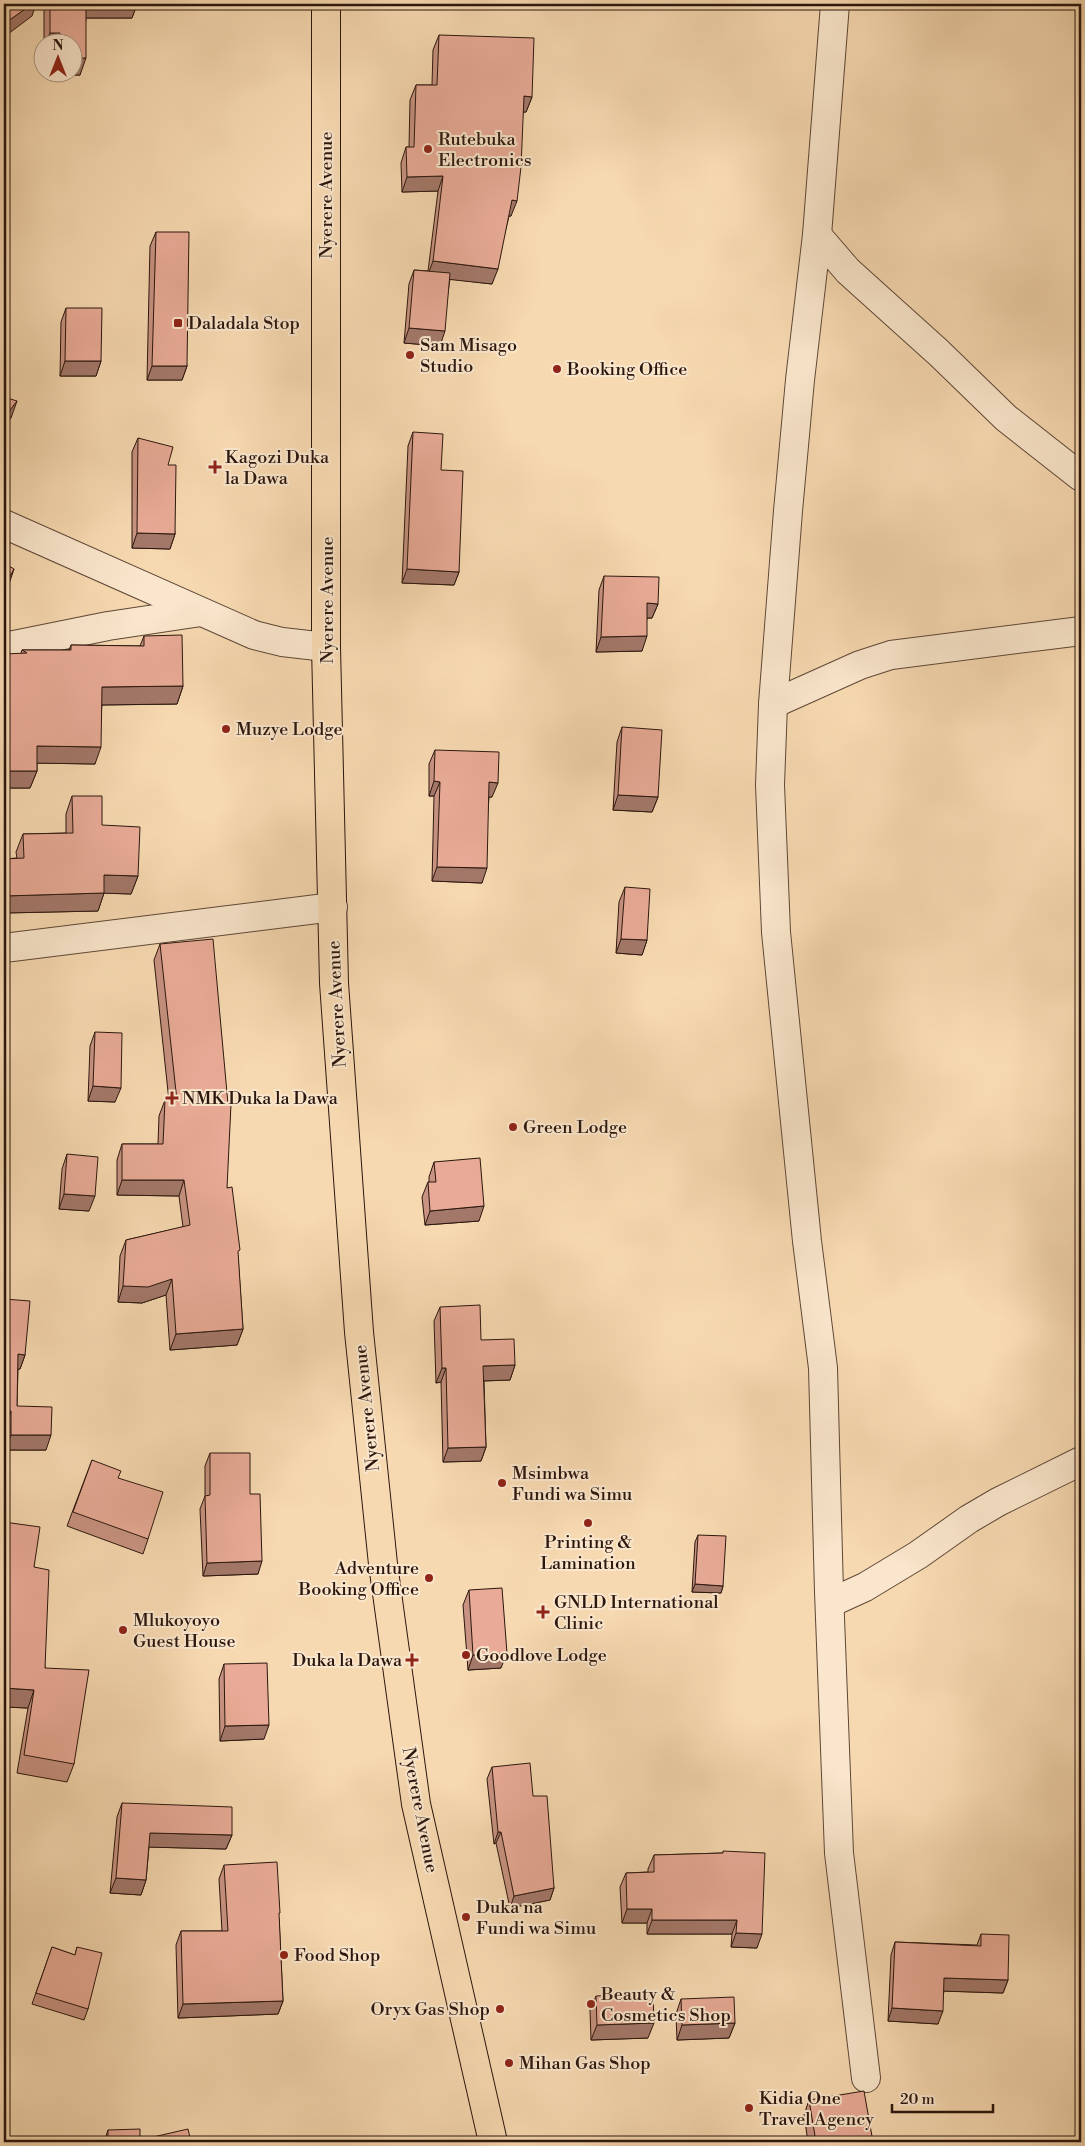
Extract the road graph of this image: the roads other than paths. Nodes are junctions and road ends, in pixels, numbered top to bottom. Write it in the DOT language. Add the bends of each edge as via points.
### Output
graph roads {
  1 [pos="326,4"];
  2 [pos="835,4"];
  3 [pos="817,235"];
  4 [pos="1081,477"];
  5 [pos="4,524"];
  6 [pos="201,612"];
  7 [pos="1081,631"];
  8 [pos="4,647"];
  9 [pos="326,647"];
  10 [pos="773,704"];
  11 [pos="333,906"];
  12 [pos="4,948"];
  13 [pos="1081,1461"];
  14 [pos="830,1603"];
  15 [pos="866,2078"];
  16 [pos="493,2142"];
  1 -- 9 [label="main road, Nyerere Avenue"];
  2 -- 3 [label="street"];
  3 -- 4 [label="street" via="848,271 1006,418"];
  3 -- 10 [label="street" via="798,398"];
  5 -- 6 [label="street"];
  6 -- 8 [label="street"];
  6 -- 9 [label="street" via="254,635"];
  7 -- 10 [label="street" via="891,654"];
  9 -- 11 [label="main road, Nyerere Avenue"];
  10 -- 14 [label="street" via="770,785 776,932 823,1368"];
  11 -- 12 [label="street"];
  11 -- 16 [label="main road, Nyerere Avenue" via="334,984 359,1332 396,1671 416,1804"];
  13 -- 14 [label="street" via="998,1502 918,1556"];
  14 -- 15 [label="street" via="839,1853"];
}
